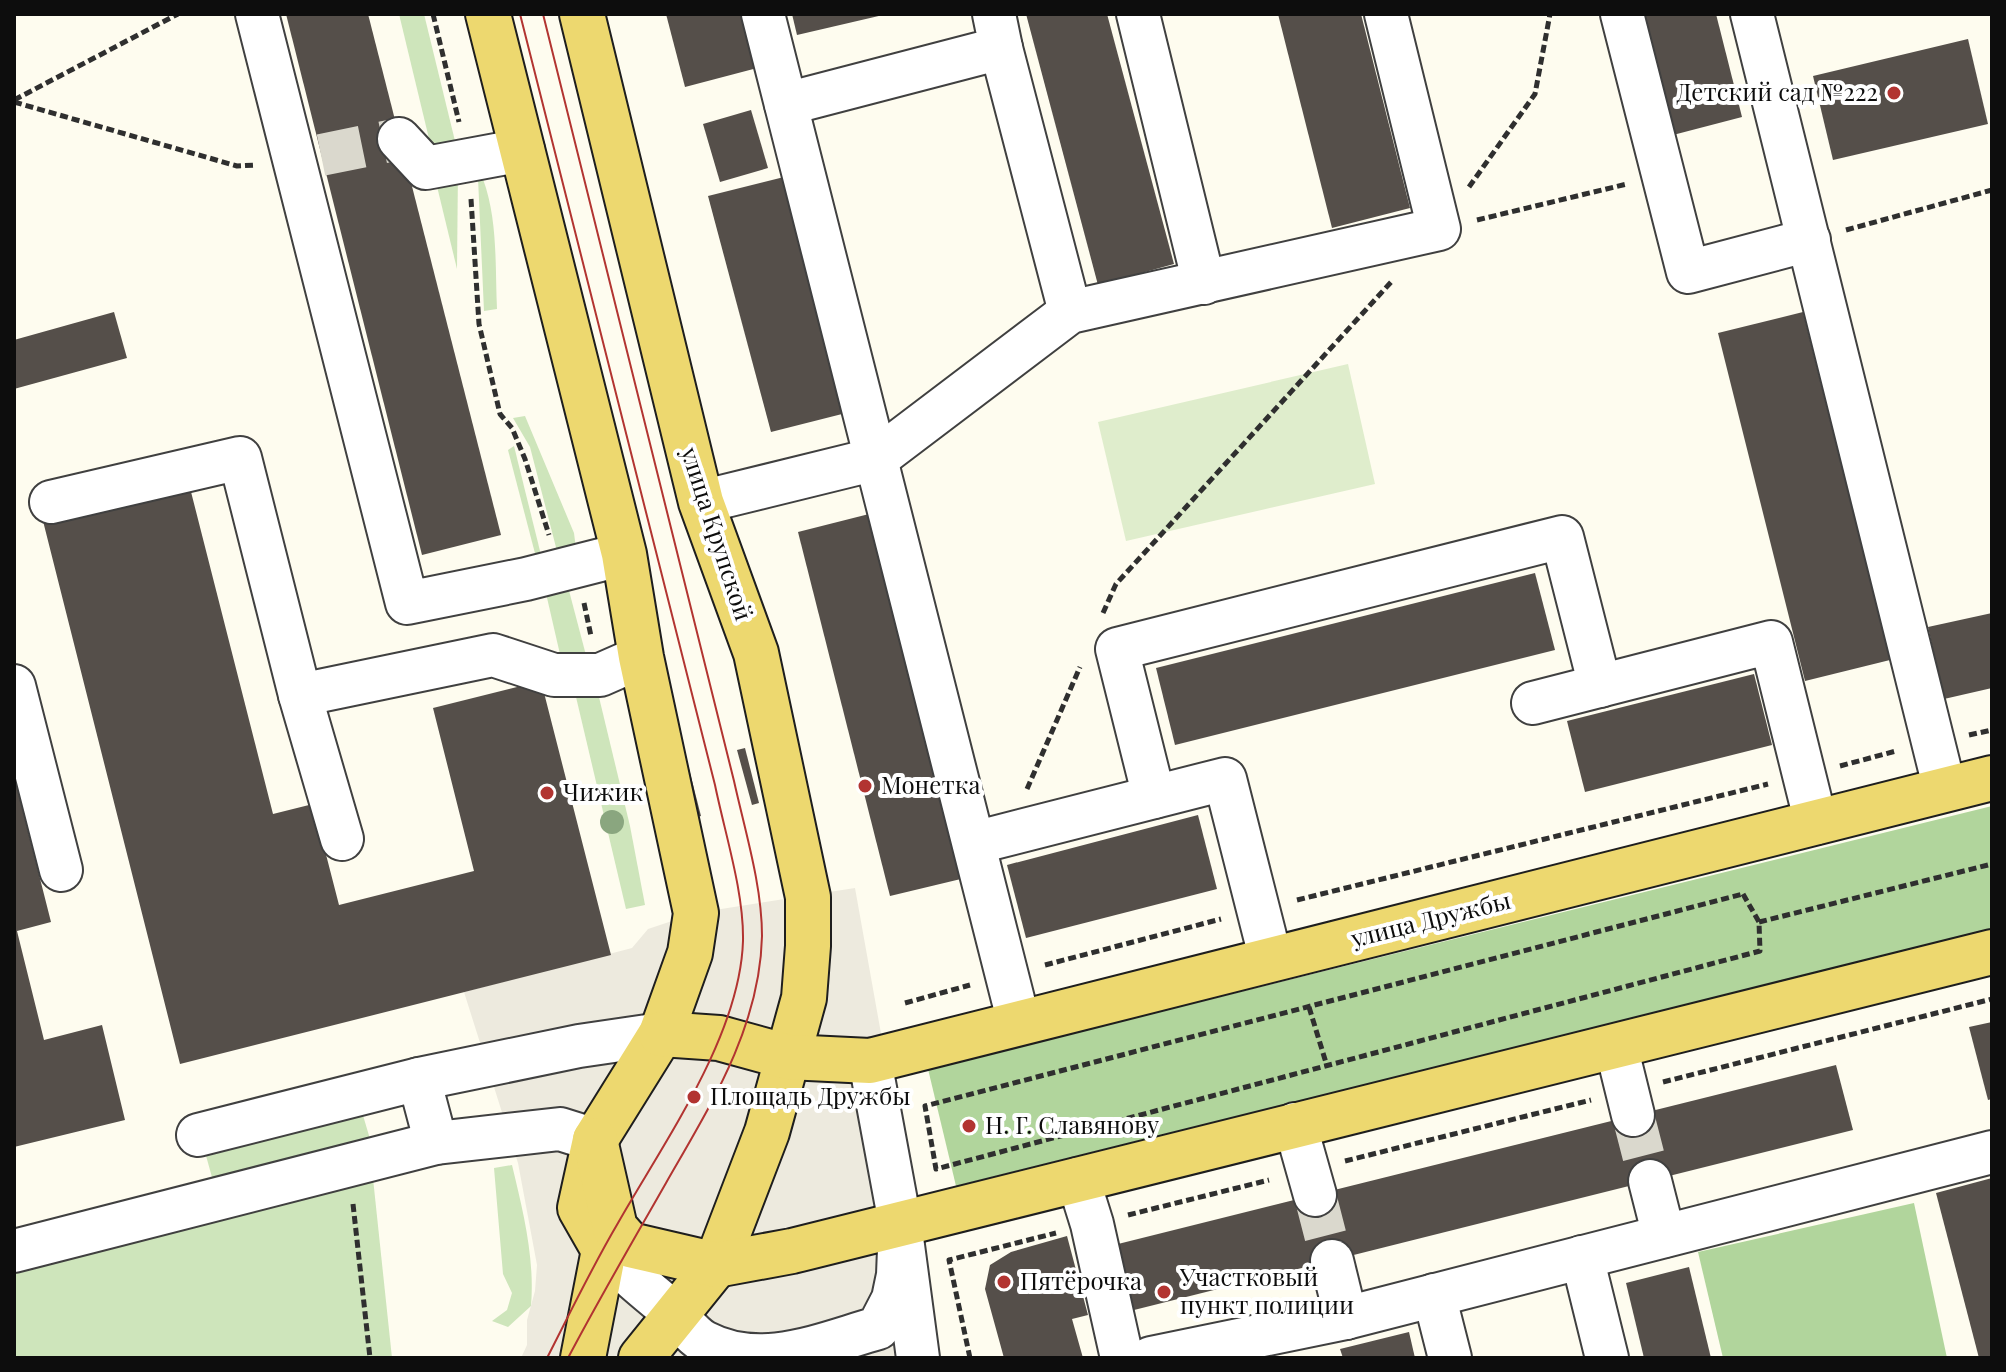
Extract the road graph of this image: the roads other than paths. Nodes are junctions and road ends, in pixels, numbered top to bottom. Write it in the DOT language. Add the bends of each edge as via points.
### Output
graph roads {
  1 [pos="257,14"];
  2 [pos="488,14"];
  3 [pos="582,14"];
  4 [pos="763,14"];
  5 [pos="1138,14"];
  6 [pos="1386,14"];
  7 [pos="1622,14"];
  8 [pos="1752,14"];
  9 [pos="997,31"];
  10 [pos="786,104"];
  11 [pos="399,139"];
  12 [pos="523,150"];
  13 [pos="1809,240"];
  14 [pos="1204,283"];
  15 [pos="1070,312"];
  16 [pos="876,459"];
  17 [pos="51,502"];
  18 [pos="701,502"];
  19 [pos="624,554"];
  20 [pos="641,657"];
  21 [pos="14,686"];
  22 [pos="1600,686"];
  23 [pos="300,695"];
  24 [pos="1533,703"];
  25 [pos="1992,778"];
  26 [pos="1945,790"];
  27 [pos="1154,797"];
  28 [pos="1816,823"];
  29 [pos="342,839"];
  30 [pos="974,843"];
  31 [pos="61,870"];
  32 [pos="1992,952"];
  33 [pos="1271,960"];
  34 [pos="804,998"];
  35 [pos="1019,1023"];
  36 [pos="661,1034"];
  37 [pos="1616,1046"];
  38 [pos="788,1057"];
  39 [pos="870,1061"];
  40 [pos="419,1079"];
  41 [pos="1630,1103"];
  42 [pos="1295,1124"];
  43 [pos="198,1135"];
  44 [pos="595,1140"];
  45 [pos="436,1143"];
  46 [pos="1992,1152"];
  47 [pos="1078,1179"];
  48 [pos="1650,1181"];
  49 [pos="1312,1182"];
  50 [pos="900,1223"];
  51 [pos="1664,1236"];
  52 [pos="604,1250"];
  53 [pos="14,1251"];
  54 [pos="1582,1257"];
  55 [pos="1332,1261"];
  56 [pos="716,1265"];
  57 [pos="1434,1295"];
  58 [pos="676,1315"];
  59 [pos="1346,1318"];
  60 [pos="583,1358"];
  61 [pos="641,1358"];
  62 [pos="918,1358"];
  63 [pos="1122,1358"];
  64 [pos="1151,1358"];
  65 [pos="1450,1358"];
  66 [pos="1607,1358"];
  1 -- 19 [label="street" via="308,158 407,603"];
  2 -- 12 [label="main road"];
  3 -- 18 [label="main road, улица Крупской"];
  4 -- 10 [label="street"];
  5 -- 14 [label="street"];
  6 -- 14 [label="street" via="1439,229"];
  7 -- 13 [label="street" via="1663,175 1679,274"];
  8 -- 13 [label="street"];
  9 -- 10 [label="street"];
  9 -- 15 [label="street"];
  10 -- 16 [label="street"];
  11 -- 12 [label="street" via="426,168"];
  12 -- 19 [label="main road"];
  13 -- 26 [label="street"];
  14 -- 15 [label="street"];
  15 -- 16 [label="street"];
  16 -- 18 [label="street"];
  16 -- 30 [label="street"];
  17 -- 23 [label="street" via="240,458"];
  18 -- 34 [label="main road, улица Крупской" via="756,653 805,881"];
  19 -- 20 [label="main road"];
  20 -- 23 [label="street" via="600,675 554,675 493,655"];
  20 -- 36 [label="main road" via="696,913 690,953"];
  21 -- 31 [label="street"];
  22 -- 24 [label="street"];
  22 -- 27 [label="street" via="1562,537 1117,649"];
  22 -- 28 [label="street" via="1771,642"];
  23 -- 29 [label="street"];
  25 -- 26 [label="main road, улица Дружбы"];
  26 -- 28 [label="main road, улица Дружбы"];
  27 -- 30 [label="street"];
  27 -- 33 [label="street" via="1225,779"];
  28 -- 33 [label="main road, улица Дружбы"];
  30 -- 35 [label="street"];
  32 -- 37 [label="main road"];
  33 -- 35 [label="main road, улица Дружбы"];
  34 -- 38 [label="main road, улица Крупской"];
  34 -- 39 [label="main road" via="837,1051"];
  35 -- 39 [label="main road, улица Дружбы"];
  36 -- 38 [label="main road" via="719,1038"];
  36 -- 40 [label="street"];
  36 -- 44 [label="main road"];
  37 -- 41 [label="street"];
  37 -- 42 [label="main road"];
  38 -- 39 [label="main road"];
  38 -- 56 [label="main road, улица Крупской" via="767,1132"];
  39 -- 50 [label="street"];
  40 -- 43 [label="street"];
  40 -- 45 [label="street"];
  42 -- 47 [label="main road"];
  42 -- 49 [label="street"];
  44 -- 45 [label="street" via="560,1129"];
  44 -- 52 [label="main road" via="580,1208"];
  44 -- 56 [label="main road" via="615,1228 630,1245"];
  45 -- 53 [label="street"];
  46 -- 51 [label="street"];
  47 -- 50 [label="main road"];
  47 -- 63 [label="street"];
  48 -- 51 [label="street"];
  50 -- 56 [label="main road"];
  50 -- 58 [label="street" via="896,1287 878,1328 778,1357 738,1355 702,1341"];
  50 -- 62 [label="street"];
  51 -- 54 [label="street"];
  52 -- 58 [label="street"];
  52 -- 60 [label="main road"];
  54 -- 57 [label="street"];
  54 -- 66 [label="street"];
  55 -- 59 [label="street"];
  56 -- 58 [label="main road, улица Крупской"];
  57 -- 59 [label="street"];
  57 -- 65 [label="street"];
  58 -- 61 [label="main road"];
  59 -- 64 [label="street"];
}
